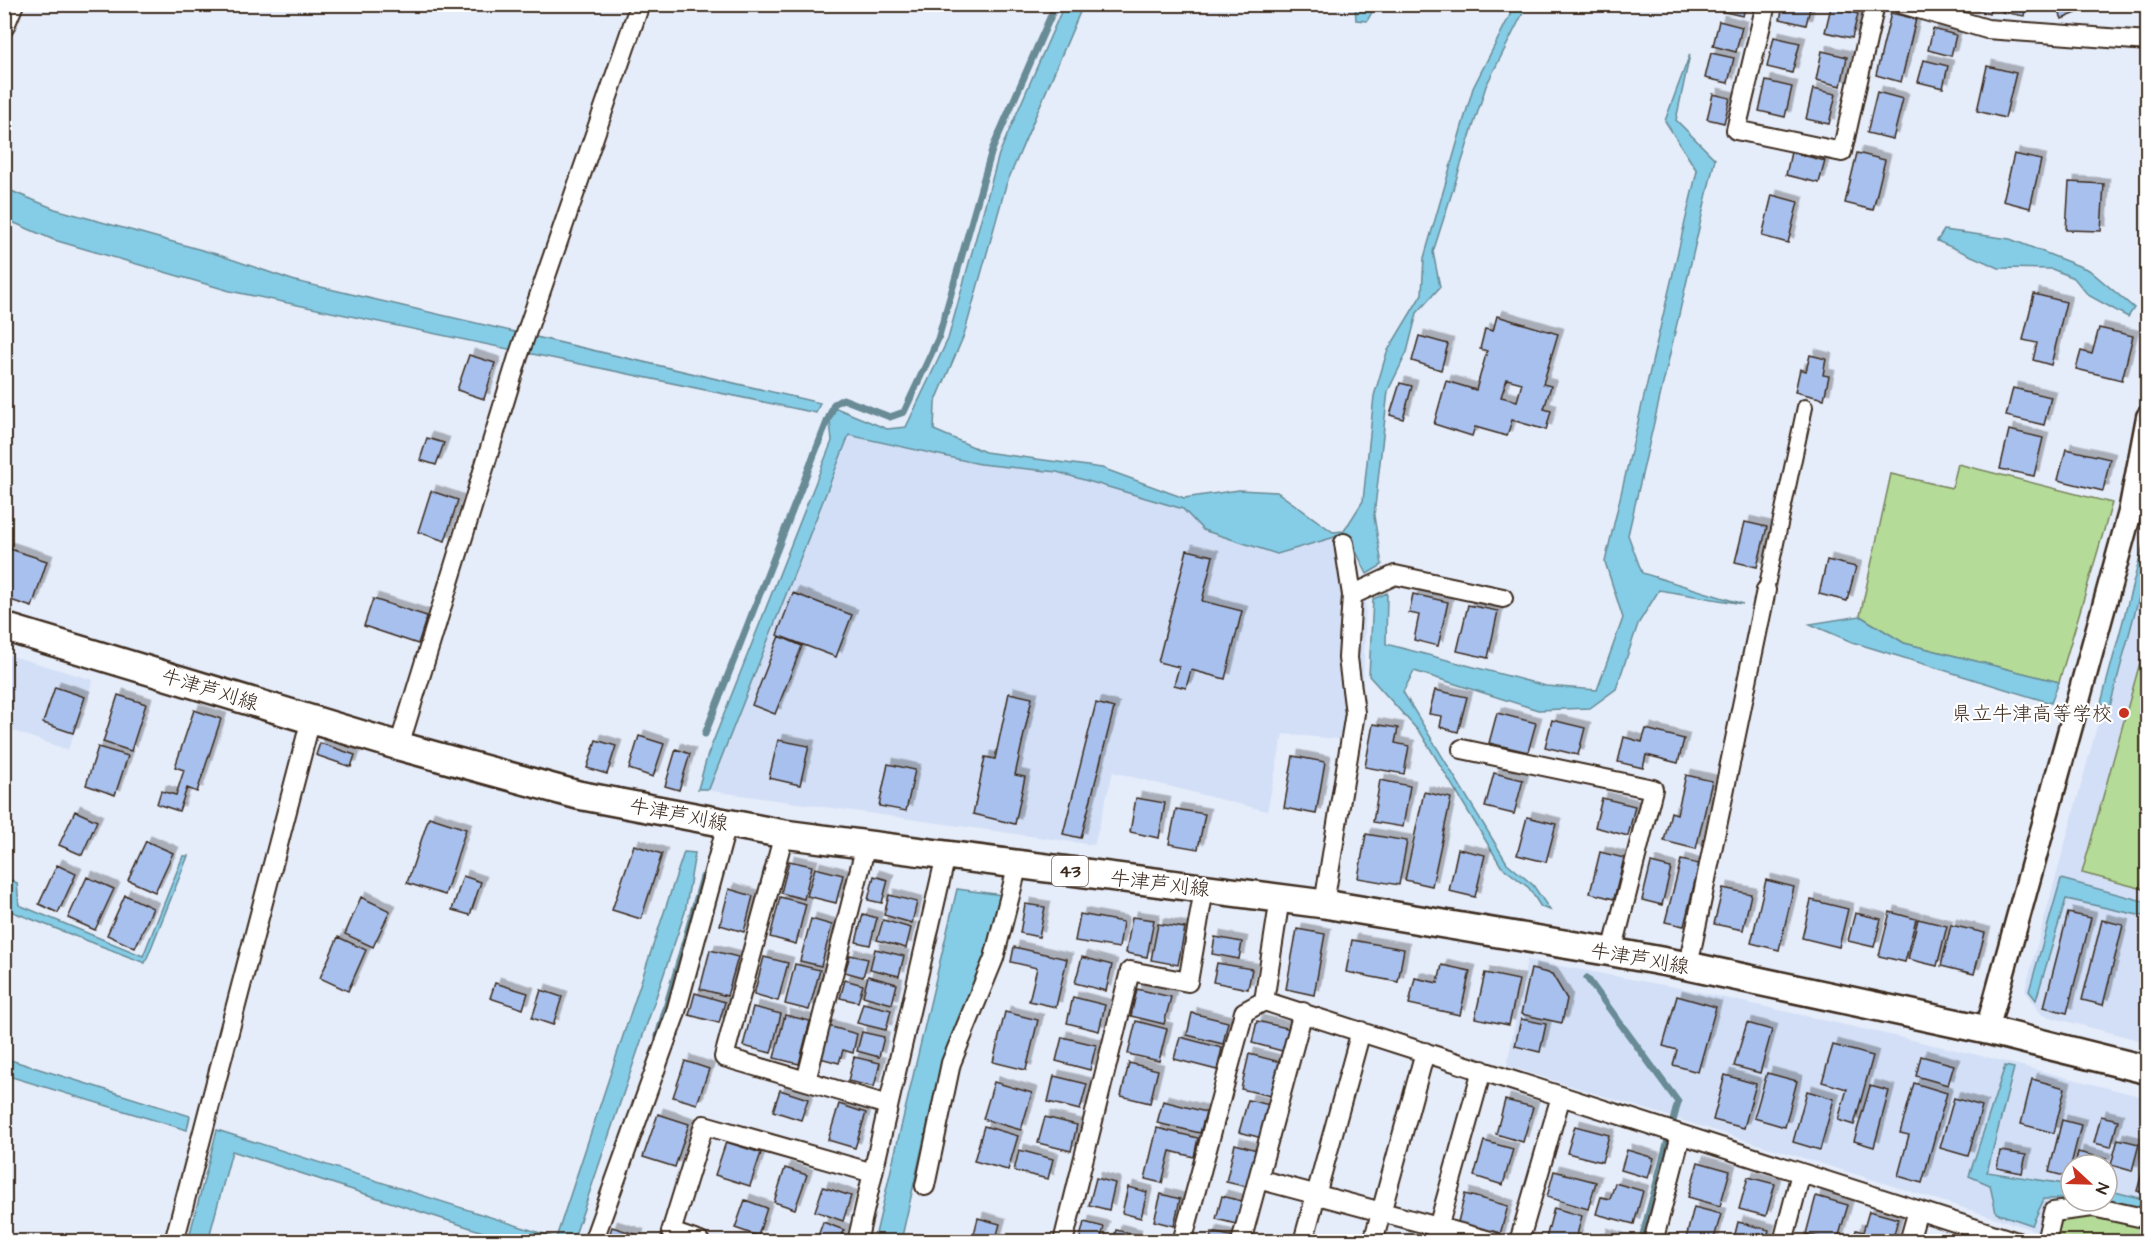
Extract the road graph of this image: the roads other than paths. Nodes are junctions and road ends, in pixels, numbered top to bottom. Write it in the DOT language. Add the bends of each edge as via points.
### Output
graph roads {
  1 [pos="14,4"];
  2 [pos="640,4"];
  3 [pos="1766,4"];
  4 [pos="1875,4"];
  5 [pos="1902,4"];
  6 [pos="4,28"];
  7 [pos="2148,41"];
  8 [pos="1804,407"];
  9 [pos="2148,417"];
  10 [pos="2143,469"];
  11 [pos="1344,543"];
  12 [pos="1766,590"];
  13 [pos="1352,595"];
  14 [pos="1503,598"];
  15 [pos="4,627"];
  16 [pos="311,719"];
  17 [pos="399,746"];
  18 [pos="1462,749"];
  19 [pos="727,824"];
  20 [pos="784,834"];
  21 [pos="866,845"];
  22 [pos="946,855"];
  23 [pos="1018,864"];
  24 [pos="1204,888"];
  25 [pos="1280,898"];
  26 [pos="1324,904"];
  27 [pos="1612,952"];
  28 [pos="1688,966"];
  29 [pos="1264,1000"];
  30 [pos="1303,1012"];
  31 [pos="1987,1030"];
  32 [pos="1360,1031"];
  33 [pos="1425,1052"];
  34 [pos="1482,1070"];
  35 [pos="2148,1070"];
  36 [pos="806,1081"];
  37 [pos="1561,1096"];
  38 [pos="888,1105"];
  39 [pos="1673,1133"];
  40 [pos="873,1173"];
  41 [pos="1802,1173"];
  42 [pos="1258,1179"];
  43 [pos="925,1186"];
  44 [pos="1315,1193"];
  45 [pos="1918,1210"];
  46 [pos="1381,1211"];
  47 [pos="2148,1219"];
  48 [pos="1436,1234"];
  49 [pos="174,1242"];
  50 [pos="593,1242"];
  51 [pos="700,1242"];
  52 [pos="857,1242"];
  53 [pos="1063,1242"];
  54 [pos="1182,1242"];
  55 [pos="1241,1242"];
  56 [pos="1303,1242"];
  57 [pos="1373,1242"];
  58 [pos="1494,1242"];
  59 [pos="1519,1242"];
  60 [pos="1653,1242"];
  61 [pos="1783,1242"];
  62 [pos="1909,1242"];
  63 [pos="2017,1242"];
  64 [pos="2046,1242"];
  1 -- 6 [label="street"];
  2 -- 17 [label="street" via="518,357"];
  3 -- 4 [label="street" via="1736,130 1842,152"];
  5 -- 7 [label="street" via="1987,29"];
  8 -- 12 [label="street"];
  9 -- 10 [label="street"];
  10 -- 31 [label="street"];
  11 -- 13 [label="street"];
  12 -- 28 [label="street"];
  13 -- 14 [label="street" via="1395,574"];
  13 -- 26 [label="street" via="1348,658 1355,713"];
  15 -- 16 [label="main road, 牛津芦刈線 / 43"];
  16 -- 17 [label="main road, 牛津芦刈線 / 43"];
  16 -- 49 [label="street"];
  17 -- 19 [label="main road, 牛津芦刈線 / 43" via="578,795"];
  18 -- 27 [label="street" via="1653,789"];
  19 -- 20 [label="main road, 牛津芦刈線 / 43"];
  19 -- 50 [label="street" via="675,1015"];
  20 -- 21 [label="main road, 牛津芦刈線 / 43"];
  20 -- 36 [label="street" via="724,1057"];
  21 -- 22 [label="main road, 牛津芦刈線 / 43"];
  21 -- 36 [label="street"];
  22 -- 23 [label="main road, 牛津芦刈線 / 43"];
  22 -- 38 [label="street"];
  23 -- 24 [label="main road, 牛津芦刈線 / 43"];
  23 -- 43 [label="street" via="994,958 951,1063"];
  24 -- 25 [label="main road, 牛津芦刈線 / 43"];
  24 -- 53 [label="street" via="1188,982 1130,971"];
  25 -- 26 [label="main road, 牛津芦刈線 / 43"];
  25 -- 29 [label="street"];
  26 -- 27 [label="main road, 牛津芦刈線 / 43"];
  27 -- 28 [label="main road, 牛津芦刈線 / 43"];
  28 -- 31 [label="main road, 牛津芦刈線 / 43"];
  29 -- 30 [label="street"];
  29 -- 54 [label="street" via="1244,1012"];
  30 -- 32 [label="street"];
  30 -- 42 [label="street"];
  31 -- 35 [label="main road, 牛津芦刈線 / 43"];
  32 -- 33 [label="street"];
  32 -- 44 [label="street"];
  33 -- 34 [label="street"];
  33 -- 46 [label="street"];
  34 -- 37 [label="street"];
  34 -- 48 [label="street"];
  36 -- 38 [label="street"];
  37 -- 39 [label="street"];
  37 -- 59 [label="street"];
  38 -- 40 [label="street"];
  39 -- 41 [label="street"];
  39 -- 60 [label="street"];
  40 -- 51 [label="street" via="704,1125 671,1232"];
  40 -- 52 [label="street"];
  41 -- 45 [label="street"];
  41 -- 61 [label="street"];
  42 -- 44 [label="street"];
  42 -- 55 [label="street"];
  44 -- 46 [label="street"];
  44 -- 56 [label="street"];
  45 -- 62 [label="street"];
  45 -- 63 [label="street"];
  46 -- 48 [label="street"];
  46 -- 57 [label="street"];
  47 -- 64 [label="street" via="2092,1207 2053,1212"];
  48 -- 58 [label="street"];
}
